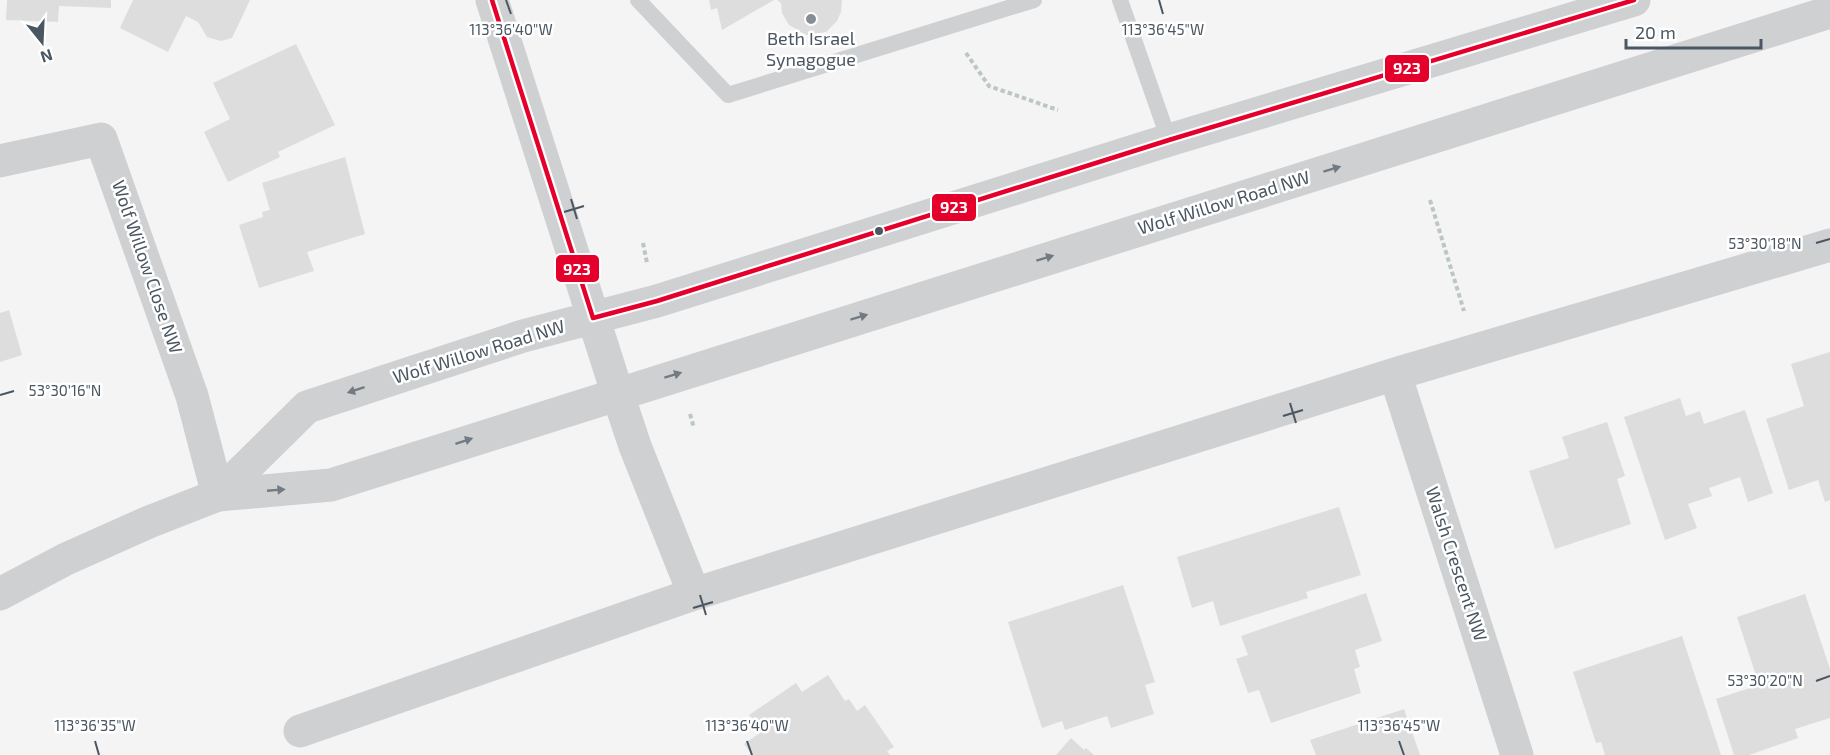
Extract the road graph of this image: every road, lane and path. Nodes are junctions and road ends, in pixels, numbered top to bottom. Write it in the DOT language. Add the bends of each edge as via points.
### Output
graph roads {
  1 [pos="492,0"];
  2 [pos="638,0"];
  3 [pos="1034,0"];
  4 [pos="1120,0"];
  5 [pos="1634,0"];
  6 [pos="1592,7"];
  7 [pos="1830,12"];
  8 [pos="948,27"];
  9 [pos="1058,110"];
  10 [pos="1169,140"];
  11 [pos="0,161"];
  12 [pos="1430,200"];
  13 [pos="1830,245"];
  14 [pos="593,318"];
  15 [pos="1476,350"];
  16 [pos="1395,374"];
  17 [pos="617,392"];
  18 [pos="218,495"];
  19 [pos="0,594"];
  20 [pos="694,594"];
  21 [pos="300,731"];
  22 [pos="1517,755"];
  1 -- 14 [label="street"];
  2 -- 8 [label="lane" via="728,95"];
  3 -- 8 [label="lane"];
  4 -- 10 [label="lane"];
  5 -- 6 [label="street, Wolf Willow Road NW"];
  6 -- 10 [label="street, Wolf Willow Road NW"];
  17 -- 7 [label="street, Wolf Willow Road NW, one-way"];
  8 -- 9 [label="path" via="989,86"];
  10 -- 14 [label="street, Wolf Willow Road NW"];
  11 -- 18 [label="street, Wolf Willow Close NW" via="102,139 192,396"];
  12 -- 15 [label="path"];
  13 -- 15 [label="street"];
  14 -- 17 [label="street"];
  14 -- 18 [label="street, Wolf Willow Road NW, one-way" via="523,336 307,406"];
  15 -- 16 [label="street"];
  16 -- 20 [label="street"];
  16 -- 22 [label="street, Walsh Crescent NW"];
  18 -- 17 [label="street, Wolf Willow Road NW, one-way" via="331,484"];
  17 -- 20 [label="street"];
  18 -- 19 [label="street, Wolf Willow Road NW" via="66,559"];
  20 -- 21 [label="street"];
}
